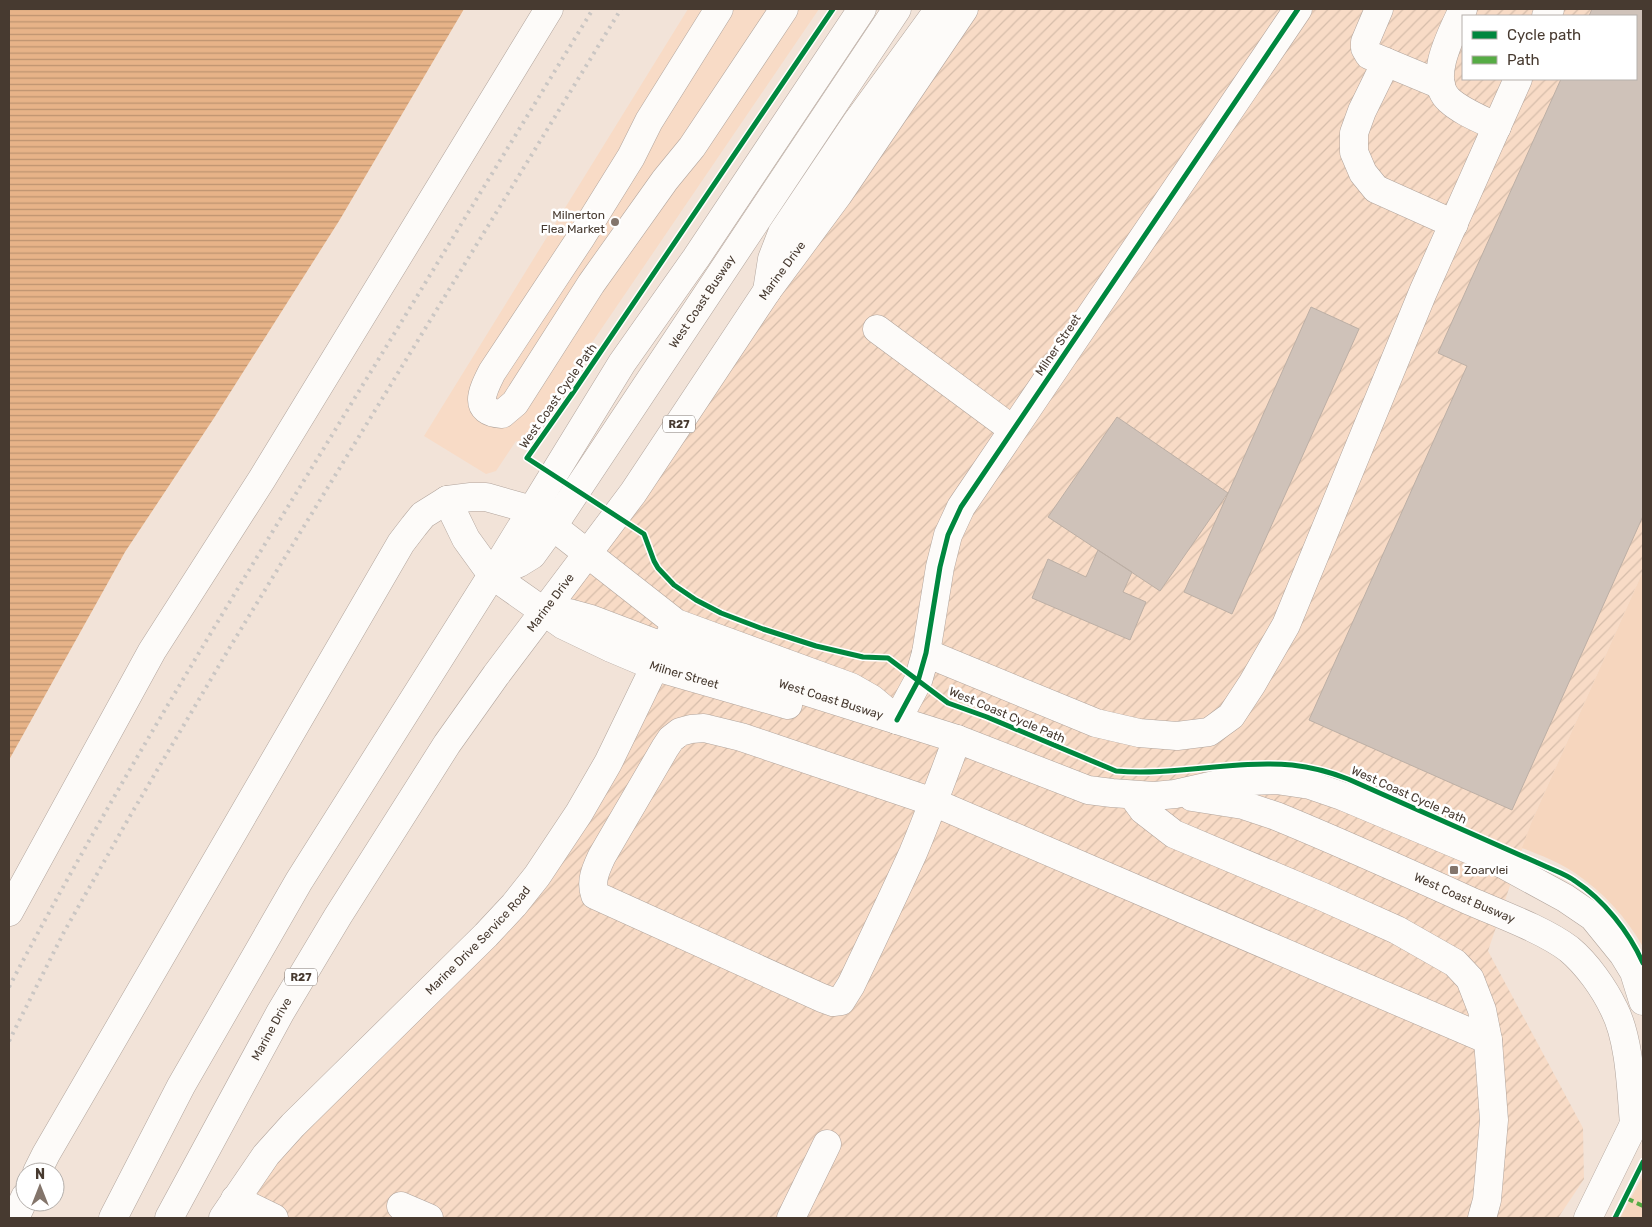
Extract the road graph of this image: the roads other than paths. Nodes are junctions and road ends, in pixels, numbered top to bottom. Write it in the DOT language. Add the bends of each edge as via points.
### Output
graph roads {
  1 [pos="549,9"];
  2 [pos="719,9"];
  3 [pos="784,9"];
  4 [pos="862,9"];
  5 [pos="897,9"];
  6 [pos="939,9"];
  7 [pos="964,9"];
  8 [pos="1298,9"];
  9 [pos="1379,9"];
  10 [pos="1463,9"];
  11 [pos="1386,62"];
  12 [pos="1518,80"];
  13 [pos="1441,85"];
  14 [pos="1497,127"];
  15 [pos="1454,224"];
  16 [pos="767,291"];
  17 [pos="877,329"];
  18 [pos="1012,429"];
  19 [pos="447,500"];
  20 [pos="542,518"];
  21 [pos="588,553"];
  22 [pos="492,575"];
  23 [pos="545,612"];
  24 [pos="666,645"];
  25 [pos="926,653"];
  26 [pos="897,720"];
  27 [pos="957,739"];
  28 [pos="1175,794"];
  29 [pos="1132,795"];
  30 [pos="933,802"];
  31 [pos="9,912"];
  32 [pos="1643,1001"];
  33 [pos="1488,1040"];
  34 [pos="1639,1117"];
  35 [pos="827,1144"];
  36 [pos="42,1162"];
  37 [pos="401,1206"];
  38 [pos="229,1208"];
  39 [pos="113,1218"];
  40 [pos="169,1218"];
  41 [pos="274,1218"];
  42 [pos="429,1218"];
  43 [pos="791,1218"];
  44 [pos="1482,1218"];
  45 [pos="1588,1218"];
  1 -- 31 [label="main road" via="262,479 152,651"];
  2 -- 3 [label="main road" via="580,239 492,372 481,399 493,414 502,414 515,403 591,284 692,147"];
  4 -- 20 [label="main road" via="622,364"];
  5 -- 20 [label="main road, West Coast Busway"];
  6 -- 16 [label="main road" via="856,123 782,233 772,259"];
  7 -- 16 [label="main road, Marine Drive / R27" via="838,196"];
  8 -- 18 [label="main road, Milner Street"];
  9 -- 11 [label="main road" via="1365,48 1369,55"];
  10 -- 13 [label="main road" via="1445,49"];
  11 -- 13 [label="main road"];
  11 -- 15 [label="main road" via="1354,133 1354,152 1376,189"];
  12 -- 14 [label="main road"];
  13 -- 14 [label="main road" via="1453,103"];
  14 -- 15 [label="main road"];
  15 -- 25 [label="main road" via="1388,374 1286,625 1231,716 1210,732 1177,736 1139,733 1096,723"];
  16 -- 21 [label="main road, Marine Drive / R27" via="633,493"];
  17 -- 18 [label="main road"];
  18 -- 25 [label="main road, Milner Street" via="961,507 948,535"];
  19 -- 20 [label="main road" via="486,497"];
  19 -- 22 [label="main road, Milner Street" via="466,539"];
  19 -- 36 [label="main road" via="424,515 401,543"];
  20 -- 21 [label="main road, Milner Street"];
  20 -- 22 [label="main road"];
  21 -- 23 [label="main road, Marine Drive / R27"];
  21 -- 24 [label="main road, Milner Street"];
  22 -- 23 [label="main road, Milner Street"];
  22 -- 39 [label="main road" via="299,881 181,1086"];
  23 -- 24 [label="main road, Milner Street" via="584,636"];
  23 -- 40 [label="main road, Marine Drive / R27" via="447,744 338,916 280,1012"];
  24 -- 26 [label="main road, Milner Street" via="850,687 872,699"];
  24 -- 26 [label="main road, Milner Street" via="843,721"];
  24 -- 38 [label="main road, Marine Drive Service Road" via="608,763 579,812 514,905 292,1125 266,1155"];
  25 -- 26 [label="main road, Milner Street" via="918,681"];
  26 -- 27 [label="main road, West Coast Busway"];
  27 -- 29 [label="main road, West Coast Busway" via="1088,790"];
  27 -- 30 [label="main road"];
  28 -- 29 [label="main road, West Coast Busway"];
  28 -- 32 [label="main road, West Coast Busway" via="1247,781 1276,780 1310,785 1499,862 1593,917 1634,972"];
  28 -- 34 [label="main road, West Coast Busway" via="1243,805 1276,816 1486,908 1569,950 1591,972 1615,1010"];
  29 -- 33 [label="main road" via="1143,810 1174,834 1396,930 1455,963 1470,979 1482,1010"];
  30 -- 30 [label="main road" via="912,854 841,1001 822,998 595,895 594,873 602,856 671,739 691,728 741,737"];
  30 -- 33 [label="main road"];
  33 -- 44 [label="main road" via="1494,1120 1487,1200"];
  34 -- 45 [label="main road, West Coast Busway"];
  35 -- 43 [label="main road"];
  37 -- 42 [label="main road"];
  38 -- 41 [label="main road"];
}
